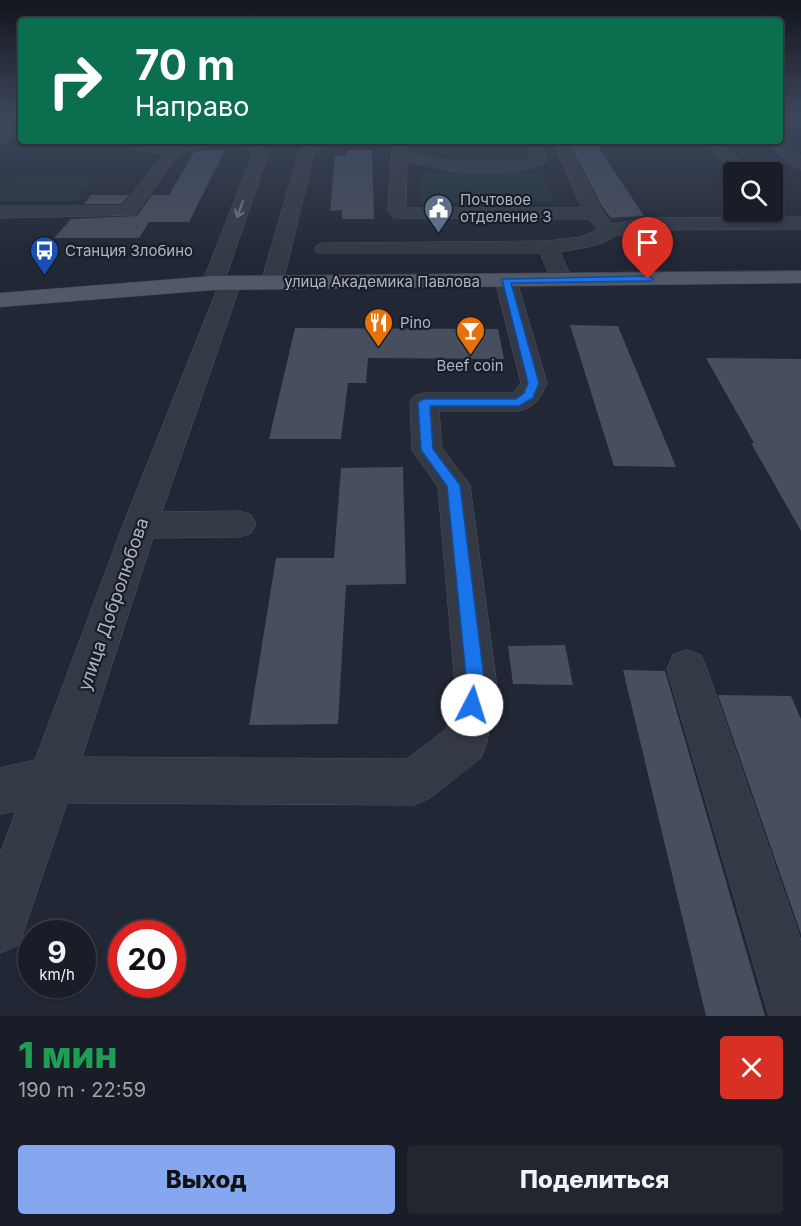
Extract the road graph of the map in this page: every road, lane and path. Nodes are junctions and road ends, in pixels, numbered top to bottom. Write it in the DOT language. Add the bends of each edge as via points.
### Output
graph roads {
  1 [pos="167,165"];
  2 [pos="257,165"];
  3 [pos="302,165"];
  4 [pos="398,165"];
  5 [pos="449,165"];
  6 [pos="525,165"];
  7 [pos="572,165"];
  8 [pos="783,210"];
  9 [pos="0,212"];
  10 [pos="594,213"];
  11 [pos="799,223"];
  12 [pos="609,231"];
  13 [pos="548,247"];
  14 [pos="324,249"];
  15 [pos="801,277"];
  16 [pos="561,279"];
  17 [pos="506,281"];
  18 [pos="272,282"];
  19 [pos="221,283"];
  20 [pos="0,300"];
  21 [pos="239,524"];
  22 [pos="141,525"];
  23 [pos="687,669"];
  24 [pos="53,780"];
  25 [pos="0,791"];
  26 [pos="0,926"];
  27 [pos="798,1016"];
  1 -- 9 [label="street" via="128,211"];
  2 -- 19 [label="street, улица Добролюбова, one-way"];
  3 -- 18 [label="street"];
  4 -- 10 [label="street" via="397,212 401,213"];
  5 -- 6 [label="street"];
  7 -- 10 [label="street"];
  8 -- 11 [label="street"];
  10 -- 12 [label="street"];
  11 -- 12 [label="street" via="647,224"];
  12 -- 13 [label="street" via="596,239"];
  13 -- 14 [label="street"];
  13 -- 16 [label="street"];
  15 -- 16 [label="main road, улица Академика Павлова"];
  16 -- 17 [label="main road, улица Академика Павлова"];
  17 -- 18 [label="main road, улица Академика Павлова"];
  17 -- 24 [label="street" via="534,383 529,395 519,402 424,402 427,450 454,485 476,686 465,742 414,782"];
  18 -- 19 [label="main road, улица Академика Павлова"];
  19 -- 20 [label="main road, улица Академика Павлова"];
  19 -- 22 [label="street, улица Добролюбова"];
  21 -- 22 [label="street"];
  22 -- 24 [label="street, улица Добролюбова"];
  23 -- 27 [label="street"];
  24 -- 25 [label="street"];
  24 -- 26 [label="street, улица Добролюбова"];
}
